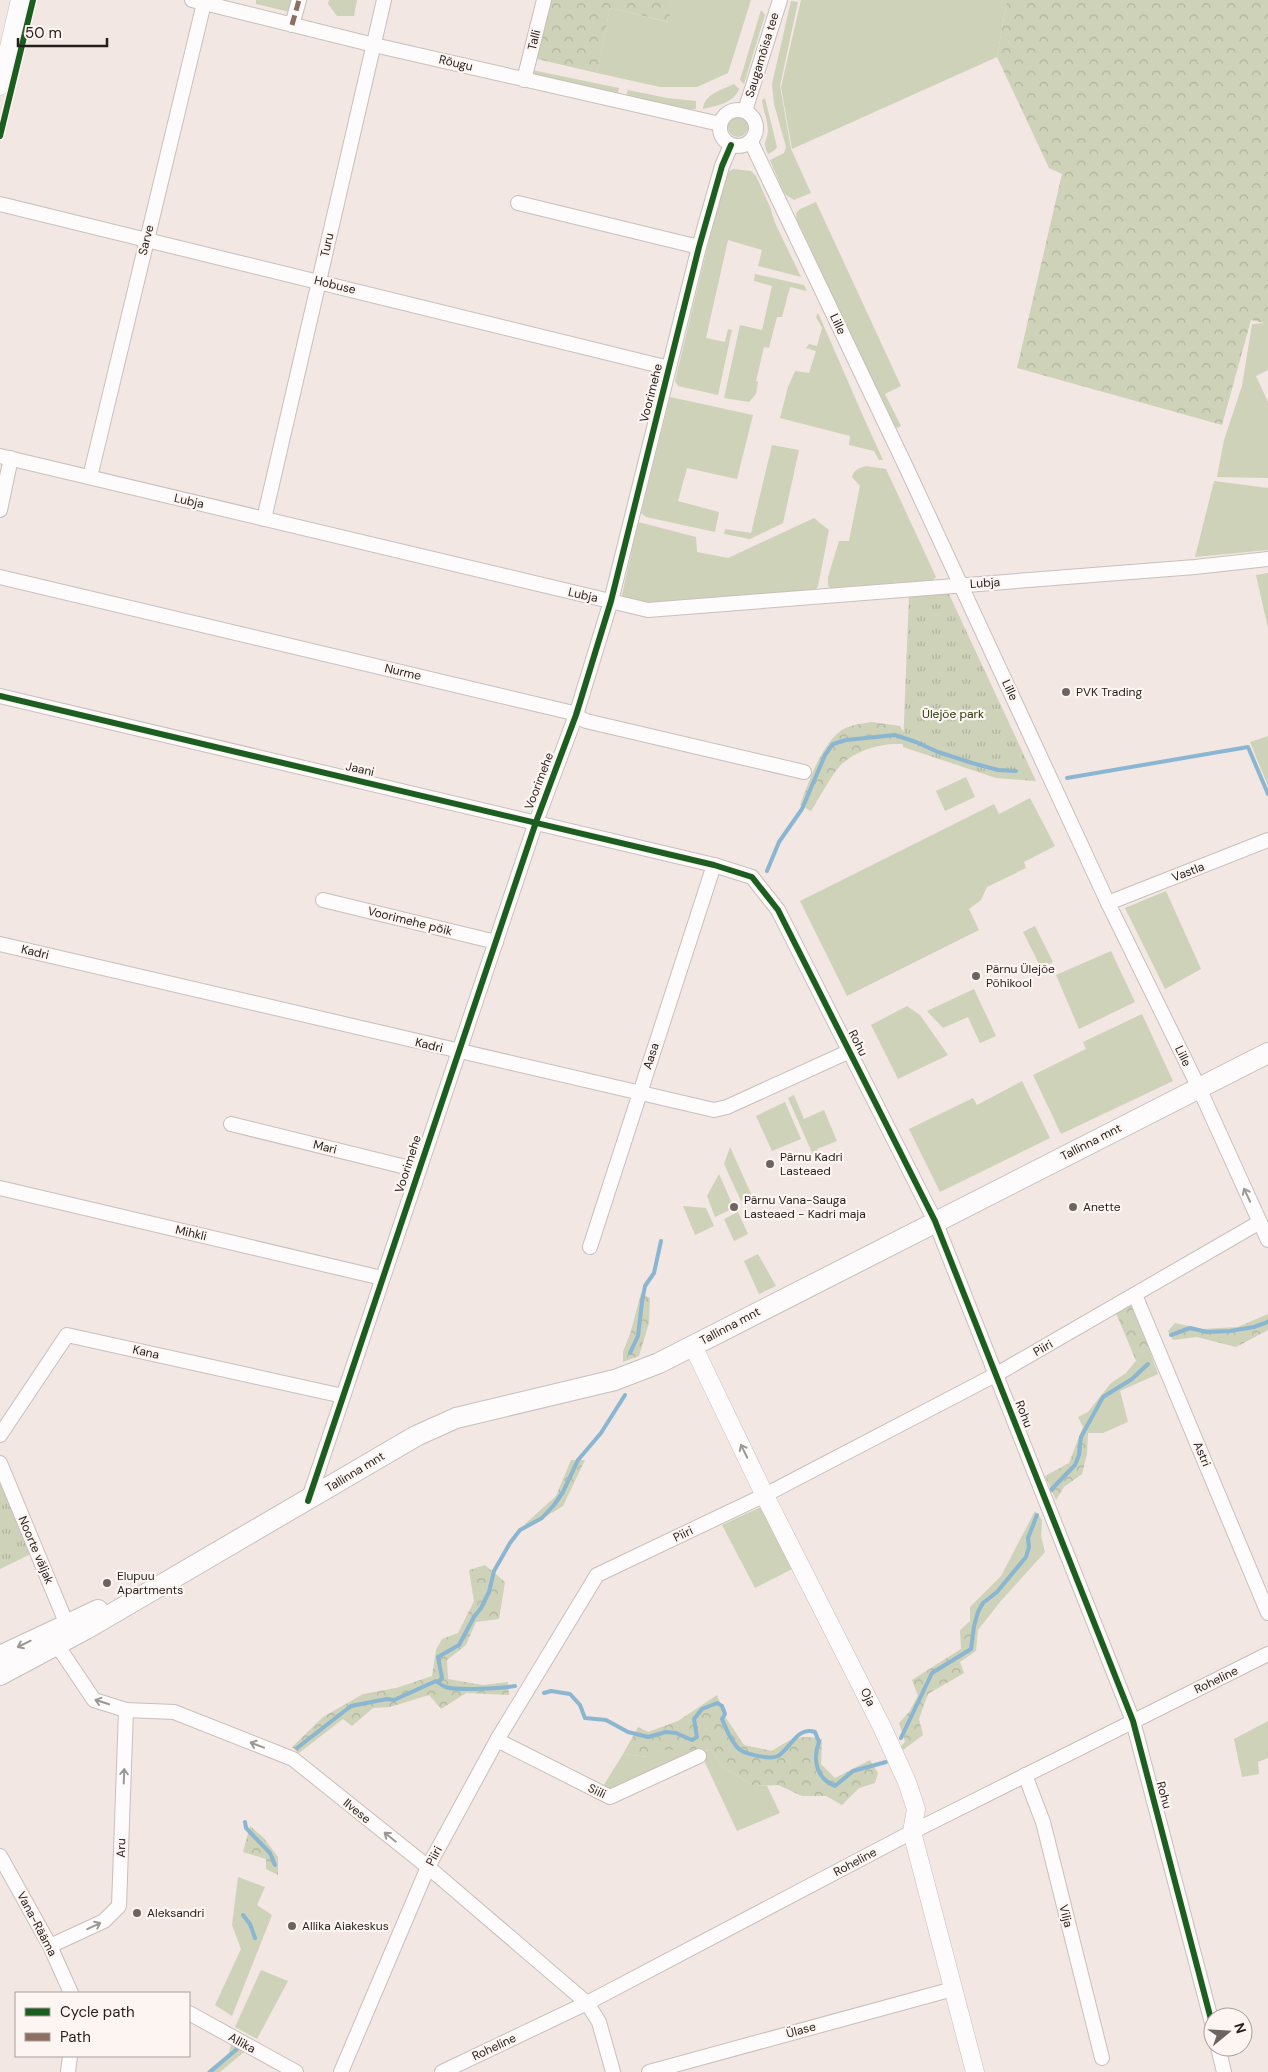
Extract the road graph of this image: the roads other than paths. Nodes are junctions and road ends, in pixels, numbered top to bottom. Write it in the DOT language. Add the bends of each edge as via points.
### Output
graph roads {
  1 [pos="20,0"];
  2 [pos="299,0"];
  3 [pos="384,0"];
  4 [pos="544,0"];
  5 [pos="780,0"];
  6 [pos="198,2"];
  7 [pos="292,25"];
  8 [pos="374,45"];
  9 [pos="524,80"];
  10 [pos="0,86"];
  11 [pos="745,111"];
  12 [pos="720,124"];
  13 [pos="751,142"];
  14 [pos="731,145"];
  15 [pos="0,204"];
  16 [pos="518,204"];
  17 [pos="146,239"];
  18 [pos="699,247"];
  19 [pos="318,281"];
  20 [pos="669,368"];
  21 [pos="6,457"];
  22 [pos="90,477"];
  23 [pos="0,510"];
  24 [pos="264,519"];
  25 [pos="1268,559"];
  26 [pos="0,577"];
  27 [pos="961,585"];
  28 [pos="611,601"];
  29 [pos="0,696"];
  30 [pos="576,715"];
  31 [pos="804,772"];
  32 [pos="536,822"];
  33 [pos="1268,840"];
  34 [pos="714,865"];
  35 [pos="323,900"];
  36 [pos="1108,904"];
  37 [pos="496,942"];
  38 [pos="0,944"];
  39 [pos="850,1051"];
  40 [pos="458,1052"];
  41 [pos="1268,1053"];
  42 [pos="1199,1088"];
  43 [pos="638,1094"];
  44 [pos="231,1124"];
  45 [pos="418,1170"];
  46 [pos="0,1188"];
  47 [pos="935,1221"];
  48 [pos="1260,1222"];
  49 [pos="1268,1240"];
  50 [pos="590,1247"];
  51 [pos="382,1278"];
  52 [pos="1135,1295"];
  53 [pos="693,1346"];
  54 [pos="996,1374"];
  55 [pos="343,1396"];
  56 [pos="0,1435"];
  57 [pos="0,1463"];
  58 [pos="765,1495"];
  59 [pos="308,1501"];
  60 [pos="1268,1613"];
  61 [pos="61,1635"];
  62 [pos="1268,1654"];
  63 [pos="0,1656"];
  64 [pos="0,1675"];
  65 [pos="126,1710"];
  66 [pos="1133,1721"];
  67 [pos="497,1740"];
  68 [pos="699,1756"];
  69 [pos="1025,1775"];
  70 [pos="912,1832"];
  71 [pos="0,1856"];
  72 [pos="428,1867"];
  73 [pos="50,1946"];
  74 [pos="953,1989"];
  75 [pos="72,1992"];
  76 [pos="587,2004"];
  77 [pos="1208,2007"];
  78 [pos="190,2015"];
  79 [pos="70,2057"];
  80 [pos="1220,2057"];
  81 [pos="1102,2058"];
  82 [pos="68,2072"];
  83 [pos="296,2072"];
  84 [pos="341,2072"];
  85 [pos="442,2072"];
  86 [pos="613,2072"];
  87 [pos="649,2072"];
  88 [pos="975,2072"];
  89 [pos="1224,2072"];
  1 -- 10 [label="street"];
  2 -- 7 [label="street"];
  3 -- 8 [label="street, Turu"];
  4 -- 9 [label="street, Talli"];
  5 -- 11 [label="street, Saugamõisa tee"];
  6 -- 7 [label="street, Rõugu"];
  6 -- 17 [label="street, Sarve"];
  7 -- 8 [label="street, Rõugu"];
  8 -- 9 [label="street, Rõugu"];
  8 -- 19 [label="street, Turu"];
  9 -- 12 [label="street, Rõugu"];
  11 -- 12 [label="street" via="727,114"];
  11 -- 13 [label="street" via="756,125"];
  12 -- 14 [label="street" via="722,136"];
  13 -- 14 [label="street" via="742,146"];
  13 -- 27 [label="street, Lille"];
  14 -- 18 [label="street, Voorimehe"];
  15 -- 17 [label="street, Hobuse"];
  16 -- 18 [label="street"];
  17 -- 19 [label="street, Hobuse"];
  17 -- 22 [label="street, Sarve"];
  18 -- 20 [label="street, Voorimehe"];
  19 -- 20 [label="street, Hobuse"];
  19 -- 24 [label="street, Turu"];
  20 -- 28 [label="street, Voorimehe"];
  21 -- 22 [label="street, Lubja"];
  21 -- 23 [label="street"];
  22 -- 24 [label="street, Lubja"];
  24 -- 28 [label="street, Lubja"];
  25 -- 27 [label="street, Lubja"];
  26 -- 30 [label="street, Nurme"];
  27 -- 28 [label="street, Lubja" via="648,610"];
  27 -- 36 [label="street, Lille"];
  28 -- 30 [label="street, Voorimehe"];
  29 -- 32 [label="street, Jaani"];
  30 -- 31 [label="street, Nurme"];
  30 -- 32 [label="street, Voorimehe"];
  32 -- 34 [label="street, Jaani"];
  32 -- 37 [label="street, Voorimehe"];
  33 -- 36 [label="street, Vastla"];
  34 -- 39 [label="street, Rohu" via="752,877 778,910"];
  34 -- 43 [label="street, Aasa"];
  35 -- 37 [label="street, Voorimehe põik"];
  36 -- 42 [label="street, Lille"];
  37 -- 40 [label="street, Voorimehe"];
  38 -- 40 [label="street, Kadri"];
  39 -- 43 [label="street, Kadri" via="714,1110"];
  39 -- 47 [label="street, Rohu"];
  40 -- 43 [label="street, Kadri"];
  40 -- 45 [label="street, Voorimehe"];
  41 -- 42 [label="main road, Tallinna mnt"];
  42 -- 47 [label="main road, Tallinna mnt"];
  48 -- 42 [label="street, Lille, one-way"];
  43 -- 50 [label="street, Aasa"];
  44 -- 45 [label="street, Mari"];
  45 -- 51 [label="street, Voorimehe"];
  46 -- 51 [label="street, Mihkli"];
  47 -- 53 [label="main road, Tallinna mnt"];
  47 -- 54 [label="street, Rohu"];
  48 -- 49 [label="street, Lille"];
  48 -- 52 [label="street, Piiri"];
  51 -- 55 [label="street, Voorimehe"];
  52 -- 54 [label="street, Piiri"];
  52 -- 60 [label="street, Astri"];
  58 -- 53 [label="street, Oja, one-way"];
  53 -- 59 [label="main road, Tallinna mnt" via="615,1380 456,1418 416,1436"];
  54 -- 58 [label="street, Piiri"];
  54 -- 66 [label="street, Rohu"];
  55 -- 56 [label="street, Kana" via="67,1335"];
  55 -- 59 [label="street, Voorimehe"];
  57 -- 61 [label="street, Noorte väljak"];
  58 -- 67 [label="street, Piiri" via="597,1575"];
  58 -- 70 [label="street, Oja" via="858,1677 907,1782 916,1809"];
  59 -- 61 [label="main road, Tallinna mnt" via="184,1573"];
  61 -- 63 [label="main road, Tallinna mnt, one-way"];
  61 -- 64 [label="main road, Tallinna mnt"];
  65 -- 61 [label="street, Ilvese, one-way" via="94,1700"];
  62 -- 66 [label="street, Roheline"];
  72 -- 65 [label="street, Ilvese, one-way" via="292,1759 174,1712"];
  73 -- 65 [label="street, Aru, one-way" via="104,1921 119,1906"];
  66 -- 69 [label="street, Roheline"];
  66 -- 77 [label="street, Rohu"];
  67 -- 68 [label="street, Siili" via="610,1798"];
  67 -- 72 [label="street, Piiri"];
  69 -- 70 [label="street, Roheline"];
  69 -- 81 [label="street, Vilja" via="1043,1822"];
  70 -- 74 [label="street, Oja"];
  70 -- 76 [label="street, Roheline"];
  71 -- 73 [label="street, Vana-Rääma"];
  72 -- 76 [label="street, Ilvese"];
  72 -- 84 [label="street, Piiri"];
  73 -- 75 [label="street, Vana-Rääma"];
  74 -- 87 [label="street, Ülase"];
  74 -- 88 [label="street, Oja"];
  76 -- 85 [label="street, Roheline"];
  76 -- 86 [label="street, Ilvese" via="599,2022"];
  78 -- 83 [label="street, Allika"];
  79 -- 82 [label="street"];
  80 -- 89 [label="street"];
}
